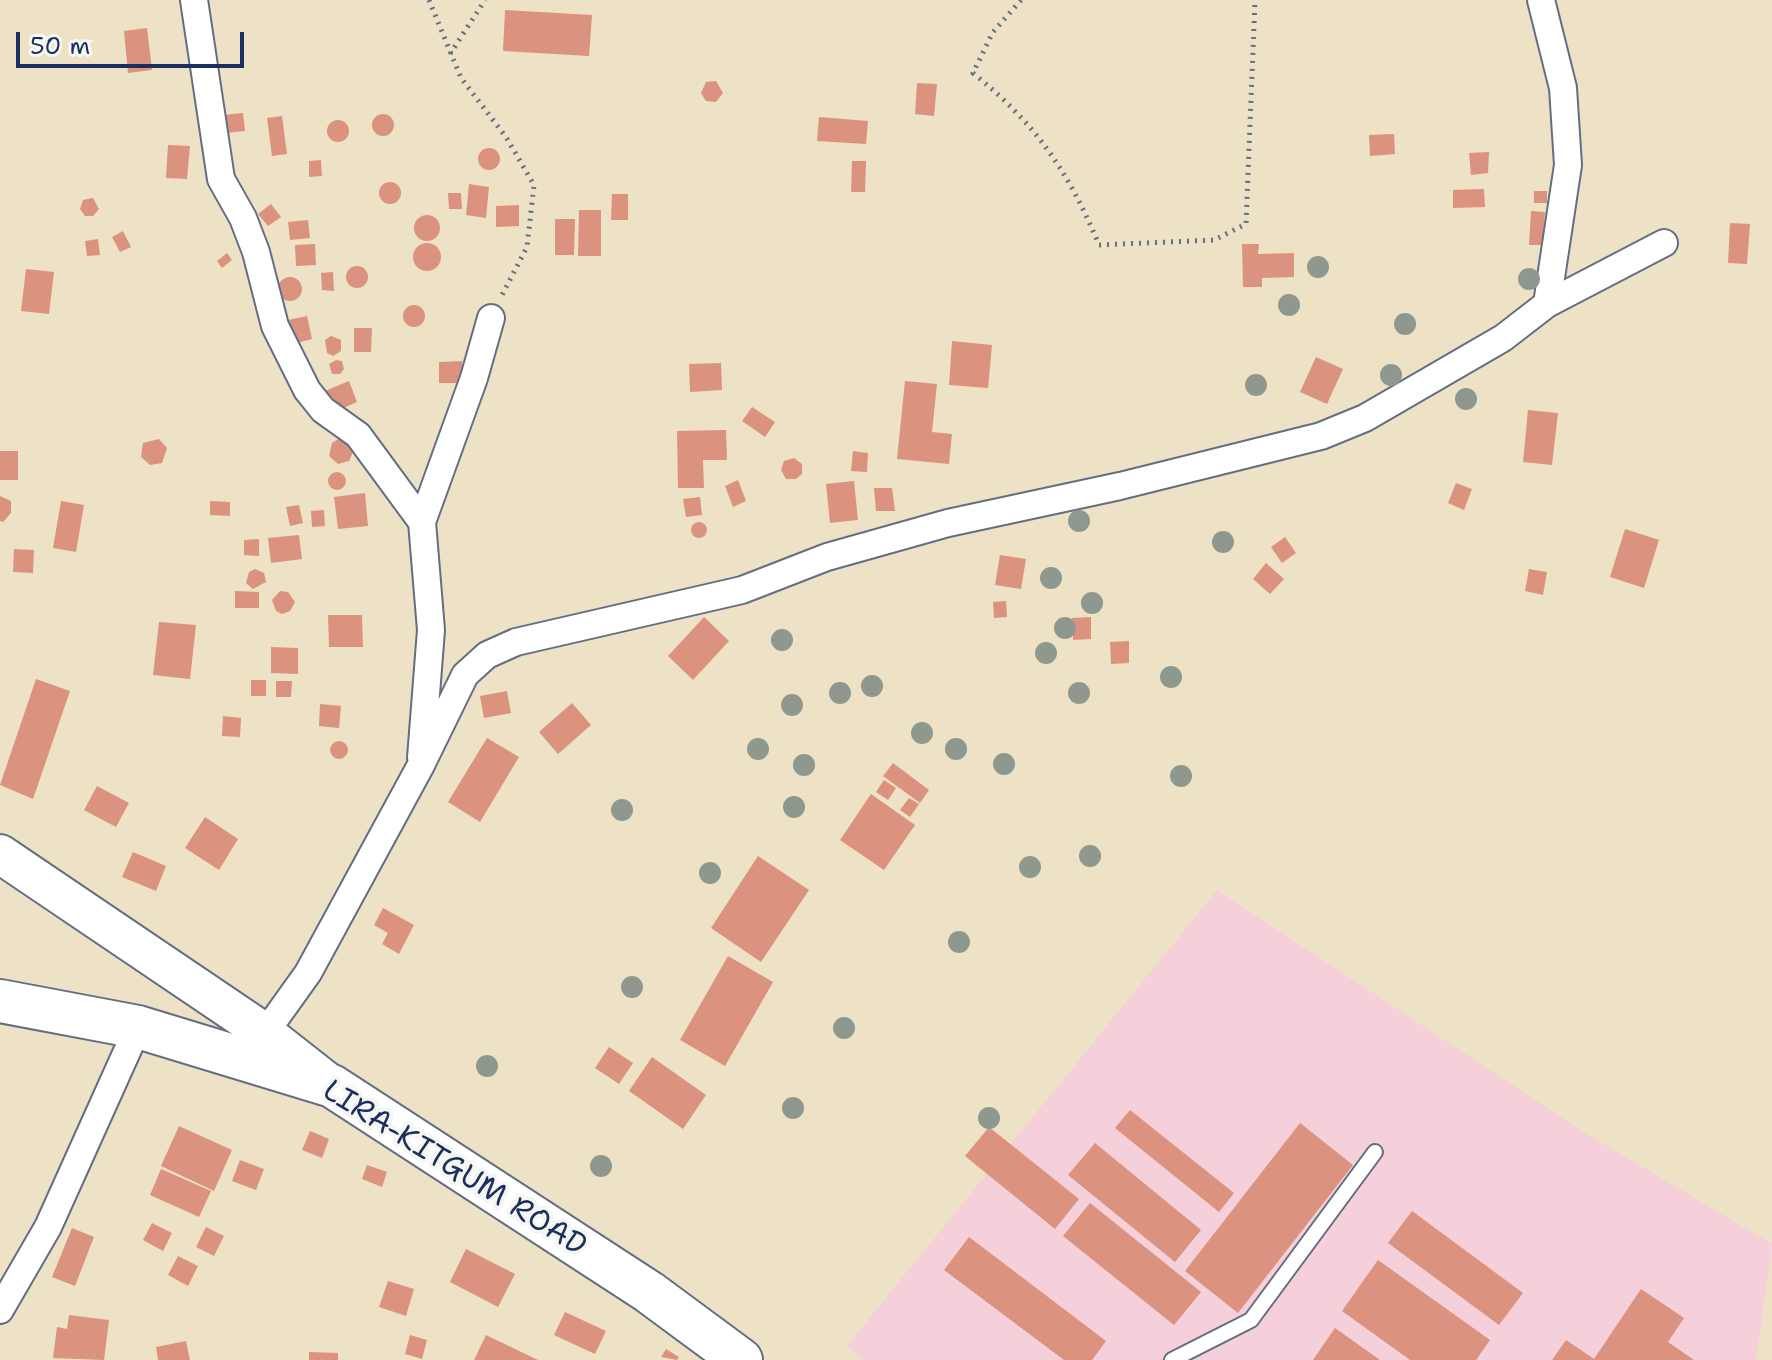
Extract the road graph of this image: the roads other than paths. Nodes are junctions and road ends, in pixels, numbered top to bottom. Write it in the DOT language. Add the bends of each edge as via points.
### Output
graph roads {
  1 [pos="194,0"];
  2 [pos="1541,0"];
  3 [pos="1664,243"];
  4 [pos="1547,304"];
  5 [pos="491,318"];
  6 [pos="422,522"];
  7 [pos="421,765"];
  8 [pos="0,854"];
  9 [pos="0,1001"];
  10 [pos="138,1027"];
  11 [pos="265,1033"];
  12 [pos="332,1086"];
  13 [pos="1375,1152"];
  14 [pos="0,1310"];
  15 [pos="741,1360"];
  16 [pos="1172,1360"];
  1 -- 6 [label="street" via="221,179 256,252 275,326 307,390 323,410 358,435"];
  2 -- 4 [label="street" via="1563,88 1568,165"];
  3 -- 4 [label="street"];
  4 -- 7 [label="street" via="1503,338 1365,418 1321,436 948,523 827,557 742,590 516,642 487,655 465,675"];
  5 -- 6 [label="street"];
  6 -- 7 [label="street" via="431,630"];
  7 -- 11 [label="street" via="308,973"];
  8 -- 11 [label="main road"];
  9 -- 10 [label="main road, LIRA-KITGUM ROAD"];
  10 -- 12 [label="main road, LIRA-KITGUM ROAD"];
  10 -- 14 [label="street" via="48,1227"];
  11 -- 12 [label="main road"];
  12 -- 15 [label="main road, LIRA-KITGUM ROAD" via="649,1292"];
  13 -- 16 [label="lane" via="1251,1320"];
}
